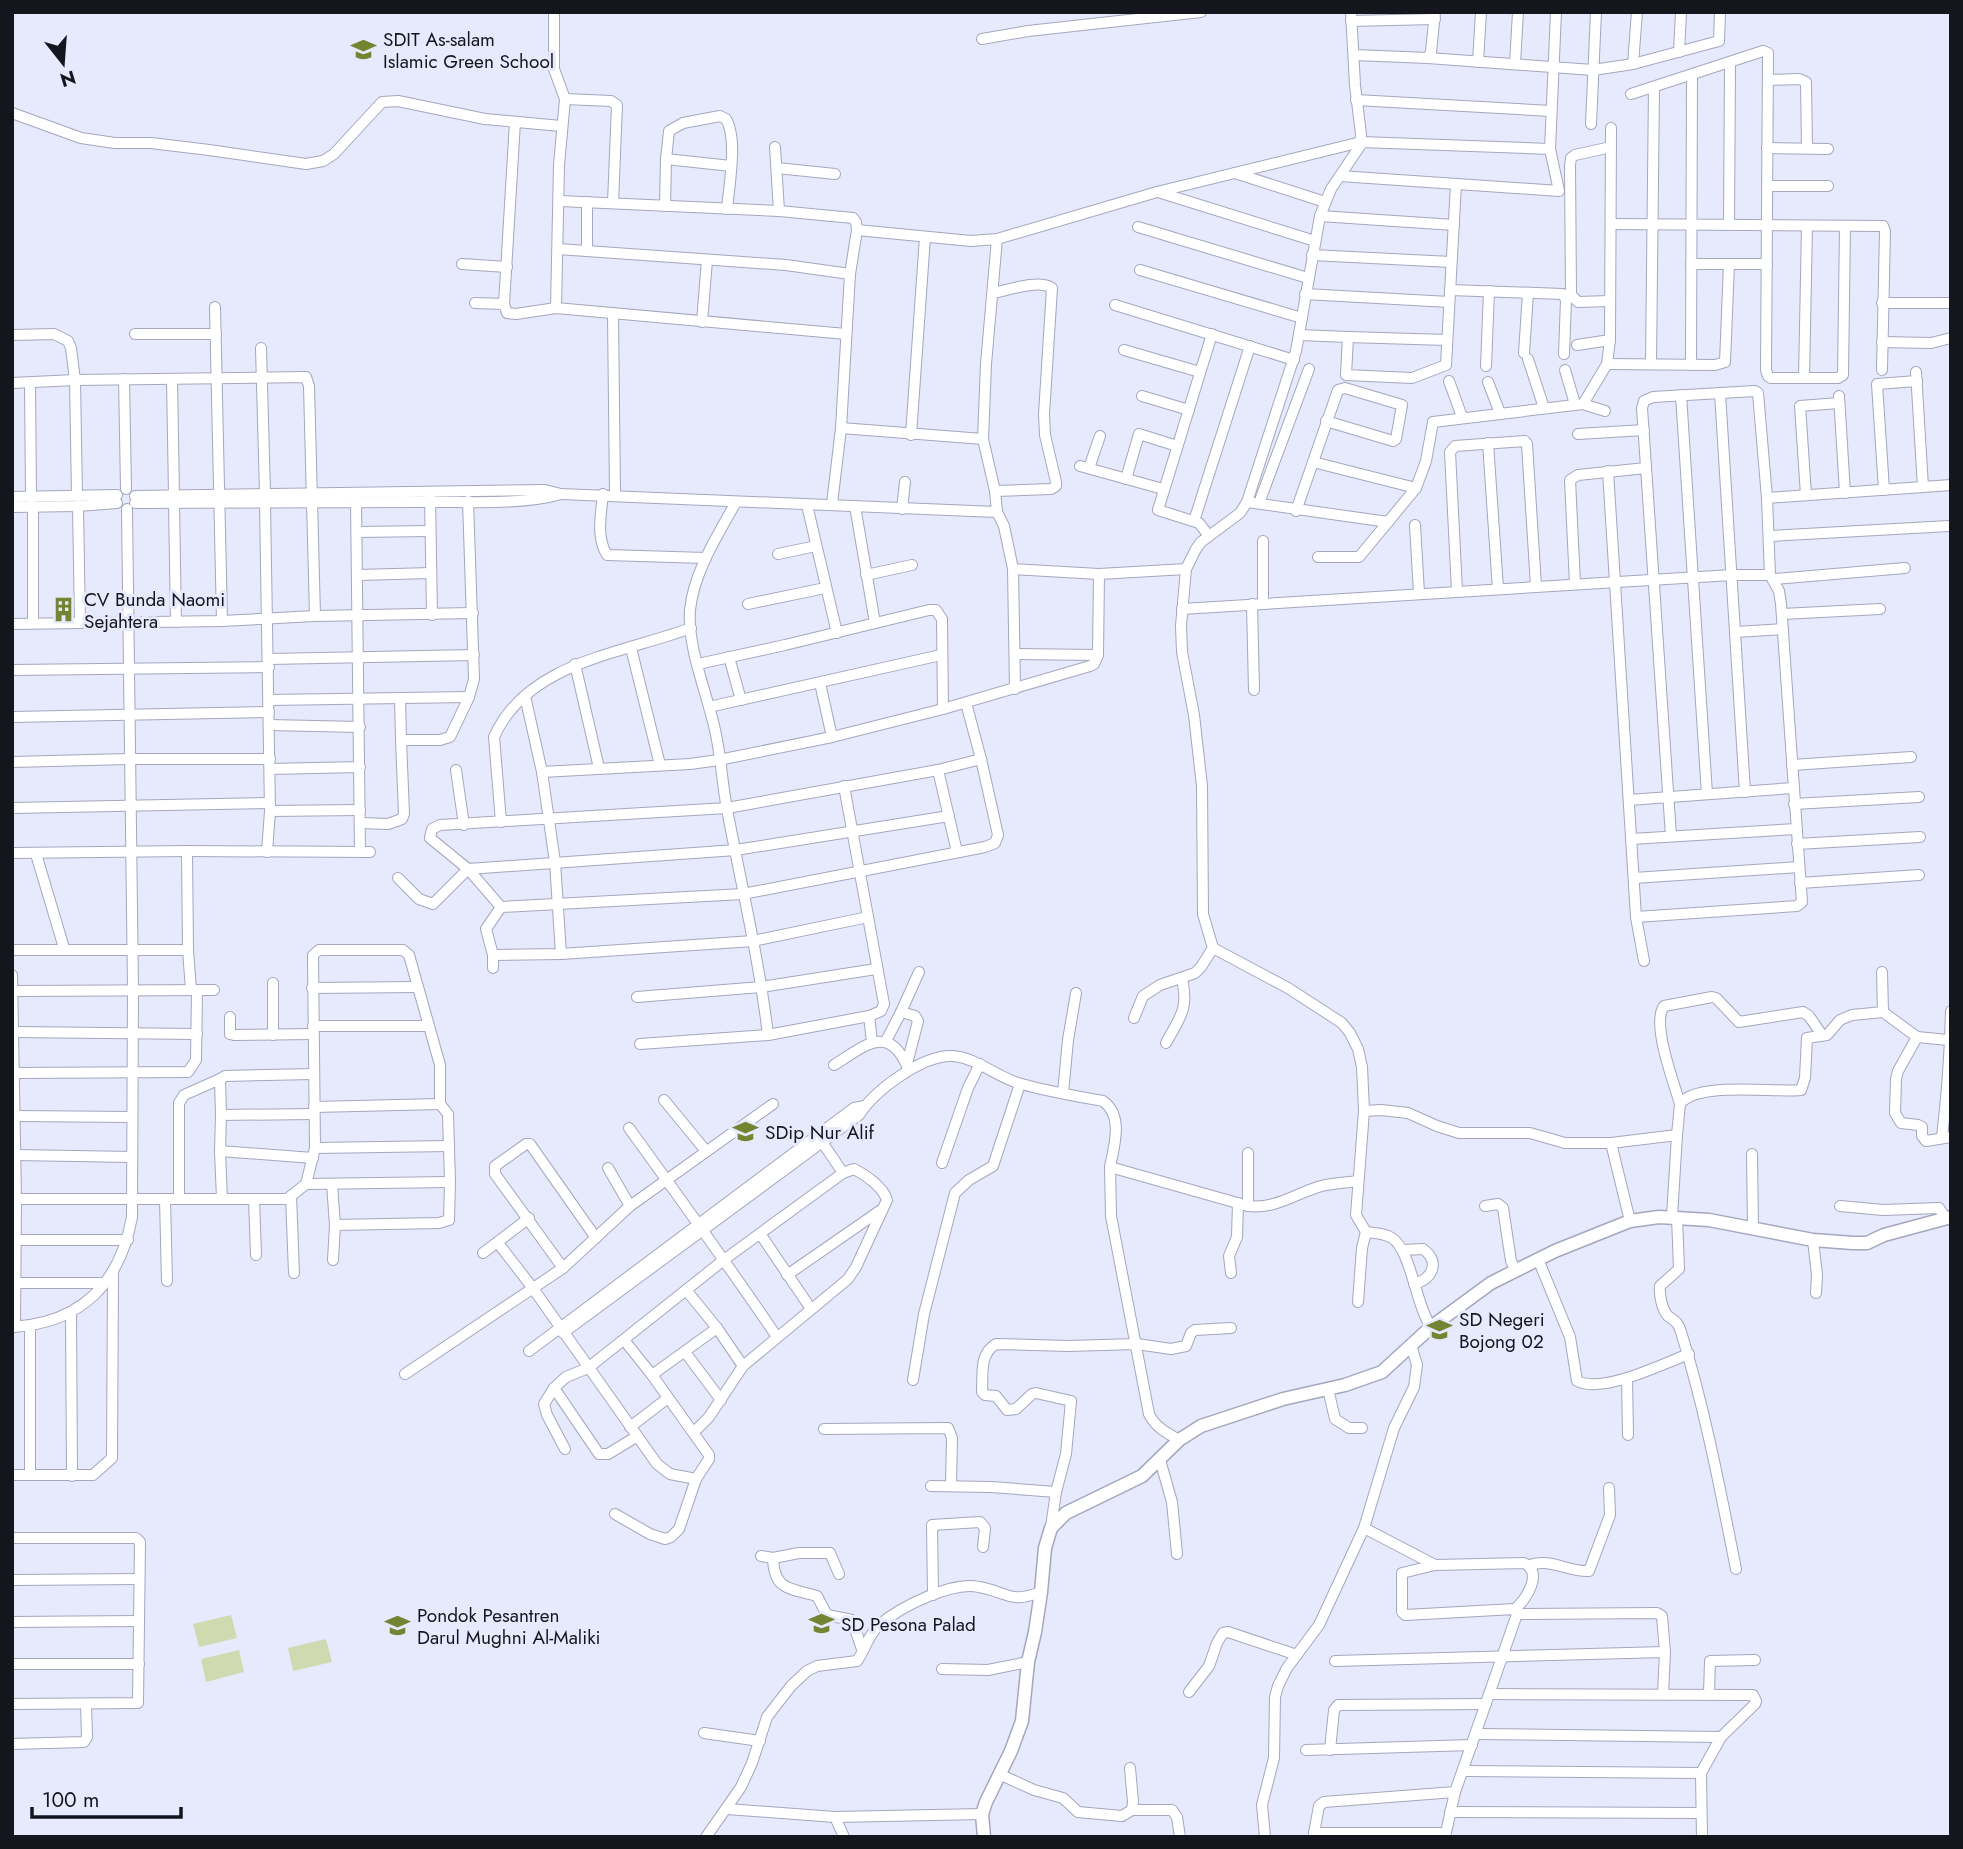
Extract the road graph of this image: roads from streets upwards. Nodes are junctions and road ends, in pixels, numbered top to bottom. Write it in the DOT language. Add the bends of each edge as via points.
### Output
graph roads {
  1 [pos="554,12"];
  2 [pos="1201,12"];
  3 [pos="1481,12"];
  4 [pos="1518,12"];
  5 [pos="1556,12"];
  6 [pos="1596,12"];
  7 [pos="1637,12"];
  8 [pos="1681,12"];
  9 [pos="1720,12"];
  10 [pos="1435,16"];
  11 [pos="1351,17"];
  12 [pos="982,39"];
  13 [pos="1679,52"];
  14 [pos="1354,55"];
  15 [pos="1428,58"];
  16 [pos="1478,62"];
  17 [pos="1730,63"];
  18 [pos="1516,64"];
  19 [pos="1633,64"];
  20 [pos="1553,67"];
  21 [pos="1593,70"];
  22 [pos="1692,75"];
  23 [pos="1768,80"];
  24 [pos="1654,87"];
  25 [pos="1631,94"];
  26 [pos="565,99"];
  27 [pos="1356,100"];
  28 [pos="1551,111"];
  29 [pos="12,113"];
  30 [pos="515,122"];
  31 [pos="1591,124"];
  32 [pos="561,125"];
  33 [pos="1611,128"];
  34 [pos="1361,142"];
  35 [pos="775,147"];
  36 [pos="1611,147"];
  37 [pos="1767,148"];
  38 [pos="1807,148"];
  39 [pos="1550,149"];
  40 [pos="1828,149"];
  41 [pos="666,159"];
  42 [pos="731,166"];
  43 [pos="777,168"];
  44 [pos="1234,173"];
  45 [pos="835,174"];
  46 [pos="1340,176"];
  47 [pos="1456,184"];
  48 [pos="1767,186"];
  49 [pos="1828,186"];
  50 [pos="1157,192"];
  51 [pos="560,201"];
  52 [pos="587,202"];
  53 [pos="1325,202"];
  54 [pos="613,203"];
  55 [pos="665,206"];
  56 [pos="727,209"];
  57 [pos="779,211"];
  58 [pos="1320,216"];
  59 [pos="1611,224"];
  60 [pos="1454,225"];
  61 [pos="1653,225"];
  62 [pos="1691,225"];
  63 [pos="1729,225"];
  64 [pos="1767,226"];
  65 [pos="1807,226"];
  66 [pos="1845,226"];
  67 [pos="1138,227"];
  68 [pos="857,230"];
  69 [pos="925,237"];
  70 [pos="997,239"];
  71 [pos="1315,241"];
  72 [pos="558,249"];
  73 [pos="587,250"];
  74 [pos="1312,255"];
  75 [pos="706,260"];
  76 [pos="1451,262"];
  77 [pos="461,264"];
  78 [pos="1691,264"];
  79 [pos="1729,264"];
  80 [pos="1767,264"];
  81 [pos="508,267"];
  82 [pos="1140,270"];
  83 [pos="850,274"];
  84 [pos="1308,278"];
  85 [pos="1450,290"];
  86 [pos="1489,291"];
  87 [pos="993,293"];
  88 [pos="1528,293"];
  89 [pos="1305,294"];
  90 [pos="1610,301"];
  91 [pos="1449,302"];
  92 [pos="475,303"];
  93 [pos="1882,303"];
  94 [pos="1951,303"];
  95 [pos="505,304"];
  96 [pos="1115,305"];
  97 [pos="215,307"];
  98 [pos="556,308"];
  99 [pos="613,314"];
  100 [pos="1302,318"];
  101 [pos="702,322"];
  102 [pos="135,334"];
  103 [pos="216,334"];
  104 [pos="846,334"];
  105 [pos="1212,334"];
  106 [pos="12,335"];
  107 [pos="1299,335"];
  108 [pos="1348,337"];
  109 [pos="1951,338"];
  110 [pos="1447,340"];
  111 [pos="1610,340"];
  112 [pos="1882,342"];
  113 [pos="1577,345"];
  114 [pos="1250,346"];
  115 [pos="261,348"];
  116 [pos="1124,350"];
  117 [pos="1564,354"];
  118 [pos="1294,360"];
  119 [pos="1607,364"];
  120 [pos="1651,364"];
  121 [pos="1690,365"];
  122 [pos="1486,366"];
  123 [pos="1309,369"];
  124 [pos="1565,370"];
  125 [pos="1882,370"];
  126 [pos="1200,372"];
  127 [pos="1587,374"];
  128 [pos="1600,376"];
  129 [pos="263,377"];
  130 [pos="218,378"];
  131 [pos="1804,378"];
  132 [pos="124,379"];
  133 [pos="172,379"];
  134 [pos="75,380"];
  135 [pos="1448,381"];
  136 [pos="1488,382"];
  137 [pos="12,383"];
  138 [pos="30,383"];
  139 [pos="1720,393"];
  140 [pos="1681,395"];
  141 [pos="1142,396"];
  142 [pos="1579,404"];
  143 [pos="1544,408"];
  144 [pos="1189,410"];
  145 [pos="1605,411"];
  146 [pos="1500,413"];
  147 [pos="1462,417"];
  148 [pos="1326,421"];
  149 [pos="841,428"];
  150 [pos="1644,430"];
  151 [pos="1578,434"];
  152 [pos="911,435"];
  153 [pos="1100,436"];
  154 [pos="982,439"];
  155 [pos="1488,443"];
  156 [pos="1177,446"];
  157 [pos="1313,462"];
  158 [pos="1646,468"];
  159 [pos="1608,471"];
  160 [pos="1126,479"];
  161 [pos="905,482"];
  162 [pos="1951,485"];
  163 [pos="1923,487"];
  164 [pos="1416,488"];
  165 [pos="1163,489"];
  166 [pos="1884,490"];
  167 [pos="995,491"];
  168 [pos="1845,493"];
  169 [pos="561,494"];
  170 [pos="603,494"];
  171 [pos="615,494"];
  172 [pos="1806,495"];
  173 [pos="12,497"];
  174 [pos="430,497"];
  175 [pos="265,498"];
  176 [pos="356,498"];
  177 [pos="1767,498"];
  178 [pos="126,499"];
  179 [pos="174,499"];
  180 [pos="219,499"];
  181 [pos="311,499"];
  182 [pos="78,501"];
  183 [pos="468,501"];
  184 [pos="32,502"];
  185 [pos="736,502"];
  186 [pos="1247,502"];
  187 [pos="1259,503"];
  188 [pos="832,504"];
  189 [pos="807,505"];
  190 [pos="855,506"];
  191 [pos="12,507"];
  192 [pos="902,509"];
  193 [pos="1296,511"];
  194 [pos="997,512"];
  195 [pos="1194,521"];
  196 [pos="1388,522"];
  197 [pos="1415,525"];
  198 [pos="1949,526"];
  199 [pos="430,531"];
  200 [pos="357,532"];
  201 [pos="1209,536"];
  202 [pos="1769,536"];
  203 [pos="1262,541"];
  204 [pos="816,546"];
  205 [pos="778,554"];
  206 [pos="1318,557"];
  207 [pos="706,558"];
  208 [pos="912,565"];
  209 [pos="1905,568"];
  210 [pos="1013,569"];
  211 [pos="1186,569"];
  212 [pos="431,573"];
  213 [pos="1099,574"];
  214 [pos="358,575"];
  215 [pos="866,575"];
  216 [pos="1732,575"];
  217 [pos="1693,577"];
  218 [pos="1772,577"];
  219 [pos="1654,579"];
  220 [pos="1615,582"];
  221 [pos="1575,584"];
  222 [pos="1536,586"];
  223 [pos="825,588"];
  224 [pos="1498,589"];
  225 [pos="1457,591"];
  226 [pos="1419,593"];
  227 [pos="748,604"];
  228 [pos="1252,604"];
  229 [pos="1263,604"];
  230 [pos="1182,609"];
  231 [pos="1880,609"];
  232 [pos="473,613"];
  233 [pos="432,614"];
  234 [pos="1782,614"];
  235 [pos="315,616"];
  236 [pos="358,617"];
  237 [pos="268,619"];
  238 [pos="222,621"];
  239 [pos="127,622"];
  240 [pos="176,622"];
  241 [pos="33,623"];
  242 [pos="80,623"];
  243 [pos="875,623"];
  244 [pos="12,624"];
  245 [pos="691,628"];
  246 [pos="1783,629"];
  247 [pos="1735,632"];
  248 [pos="836,633"];
  249 [pos="631,648"];
  250 [pos="1015,653"];
  251 [pos="941,655"];
  252 [pos="1098,655"];
  253 [pos="474,656"];
  254 [pos="359,657"];
  255 [pos="729,657"];
  256 [pos="269,663"];
  257 [pos="575,664"];
  258 [pos="698,664"];
  259 [pos="128,669"];
  260 [pos="12,670"];
  261 [pos="820,683"];
  262 [pos="1015,689"];
  263 [pos="1254,690"];
  264 [pos="525,696"];
  265 [pos="469,697"];
  266 [pos="400,698"];
  267 [pos="358,699"];
  268 [pos="741,701"];
  269 [pos="966,703"];
  270 [pos="269,706"];
  271 [pos="709,707"];
  272 [pos="943,709"];
  273 [pos="129,714"];
  274 [pos="12,717"];
  275 [pos="270,725"];
  276 [pos="360,727"];
  277 [pos="832,737"];
  278 [pos="401,740"];
  279 [pos="1911,757"];
  280 [pos="129,759"];
  281 [pos="981,759"];
  282 [pos="719,760"];
  283 [pos="12,762"];
  284 [pos="270,764"];
  285 [pos="660,765"];
  286 [pos="1792,765"];
  287 [pos="360,767"];
  288 [pos="599,768"];
  289 [pos="456,770"];
  290 [pos="938,770"];
  291 [pos="542,772"];
  292 [pos="844,786"];
  293 [pos="1793,789"];
  294 [pos="1745,792"];
  295 [pos="1707,794"];
  296 [pos="1668,797"];
  297 [pos="1919,797"];
  298 [pos="1629,800"];
  299 [pos="1794,804"];
  300 [pos="131,806"];
  301 [pos="270,807"];
  302 [pos="12,808"];
  303 [pos="727,808"];
  304 [pos="360,810"];
  305 [pos="949,816"];
  306 [pos="548,818"];
  307 [pos="502,822"];
  308 [pos="360,823"];
  309 [pos="464,825"];
  310 [pos="1796,829"];
  311 [pos="854,832"];
  312 [pos="1671,836"];
  313 [pos="1920,837"];
  314 [pos="1631,839"];
  315 [pos="1797,844"];
  316 [pos="736,850"];
  317 [pos="187,851"];
  318 [pos="131,852"];
  319 [pos="267,852"];
  320 [pos="957,852"];
  321 [pos="12,853"];
  322 [pos="36,854"];
  323 [pos="555,862"];
  324 [pos="1799,867"];
  325 [pos="468,869"];
  326 [pos="860,871"];
  327 [pos="1919,875"];
  328 [pos="398,878"];
  329 [pos="1634,878"];
  330 [pos="1800,883"];
  331 [pos="743,894"];
  332 [pos="558,905"];
  333 [pos="502,907"];
  334 [pos="868,917"];
  335 [pos="1636,917"];
  336 [pos="753,941"];
  337 [pos="64,948"];
  338 [pos="1213,948"];
  339 [pos="132,949"];
  340 [pos="12,950"];
  341 [pos="188,950"];
  342 [pos="561,954"];
  343 [pos="493,955"];
  344 [pos="1644,961"];
  345 [pos="493,968"];
  346 [pos="876,969"];
  347 [pos="919,972"];
  348 [pos="1882,972"];
  349 [pos="12,975"];
  350 [pos="1182,979"];
  351 [pos="273,983"];
  352 [pos="418,987"];
  353 [pos="761,987"];
  354 [pos="312,988"];
  355 [pos="132,989"];
  356 [pos="194,990"];
  357 [pos="214,990"];
  358 [pos="13,991"];
  359 [pos="1076,993"];
  360 [pos="637,997"];
  361 [pos="1951,1011"];
  362 [pos="901,1012"];
  363 [pos="1883,1012"];
  364 [pos="869,1016"];
  365 [pos="230,1017"];
  366 [pos="1134,1018"];
  367 [pos="429,1026"];
  368 [pos="313,1030"];
  369 [pos="14,1032"];
  370 [pos="132,1034"];
  371 [pos="197,1034"];
  372 [pos="273,1035"];
  373 [pos="768,1035"];
  374 [pos="1822,1035"];
  375 [pos="1917,1037"];
  376 [pos="1948,1040"];
  377 [pos="886,1041"];
  378 [pos="872,1042"];
  379 [pos="1166,1043"];
  380 [pos="640,1044"];
  381 [pos="980,1064"];
  382 [pos="834,1065"];
  383 [pos="908,1067"];
  384 [pos="132,1072"];
  385 [pos="13,1073"];
  386 [pos="313,1074"];
  387 [pos="220,1079"];
  388 [pos="1020,1084"];
  389 [pos="1063,1093"];
  390 [pos="664,1100"];
  391 [pos="440,1104"];
  392 [pos="773,1104"];
  393 [pos="1680,1104"];
  394 [pos="314,1111"];
  395 [pos="1364,1111"];
  396 [pos="221,1115"];
  397 [pos="15,1116"];
  398 [pos="132,1117"];
  399 [pos="629,1128"];
  400 [pos="1677,1135"];
  401 [pos="1946,1137"];
  402 [pos="820,1139"];
  403 [pos="1611,1143"];
  404 [pos="449,1146"];
  405 [pos="220,1151"];
  406 [pos="706,1151"];
  407 [pos="314,1153"];
  408 [pos="1248,1153"];
  409 [pos="1752,1154"];
  410 [pos="16,1155"];
  411 [pos="132,1157"];
  412 [pos="942,1163"];
  413 [pos="1110,1167"];
  414 [pos="608,1168"];
  415 [pos="844,1173"];
  416 [pos="666,1180"];
  417 [pos="1358,1181"];
  418 [pos="450,1182"];
  419 [pos="306,1184"];
  420 [pos="332,1184"];
  421 [pos="291,1196"];
  422 [pos="14,1199"];
  423 [pos="165,1199"];
  424 [pos="179,1199"];
  425 [pos="222,1199"];
  426 [pos="254,1199"];
  427 [pos="132,1200"];
  428 [pos="1243,1204"];
  429 [pos="630,1206"];
  430 [pos="1485,1206"];
  431 [pos="1840,1206"];
  432 [pos="884,1207"];
  433 [pos="1674,1217"];
  434 [pos="529,1218"];
  435 [pos="1945,1218"];
  436 [pos="1630,1221"];
  437 [pos="335,1225"];
  438 [pos="1753,1228"];
  439 [pos="701,1229"];
  440 [pos="1366,1232"];
  441 [pos="761,1235"];
  442 [pos="596,1238"];
  443 [pos="16,1240"];
  444 [pos="128,1240"];
  445 [pos="1813,1240"];
  446 [pos="498,1243"];
  447 [pos="1403,1250"];
  448 [pos="483,1253"];
  449 [pos="256,1255"];
  450 [pos="725,1259"];
  451 [pos="1538,1259"];
  452 [pos="333,1260"];
  453 [pos="563,1268"];
  454 [pos="1515,1269"];
  455 [pos="294,1273"];
  456 [pos="1231,1273"];
  457 [pos="113,1274"];
  458 [pos="787,1275"];
  459 [pos="167,1281"];
  460 [pos="15,1283"];
  461 [pos="105,1283"];
  462 [pos="1414,1284"];
  463 [pos="532,1287"];
  464 [pos="686,1290"];
  465 [pos="1816,1293"];
  466 [pos="1358,1302"];
  467 [pos="811,1309"];
  468 [pos="71,1312"];
  469 [pos="30,1326"];
  470 [pos="14,1327"];
  471 [pos="1431,1327"];
  472 [pos="718,1328"];
  473 [pos="1231,1328"];
  474 [pos="561,1330"];
  475 [pos="776,1337"];
  476 [pos="624,1340"];
  477 [pos="1137,1344"];
  478 [pos="1411,1345"];
  479 [pos="529,1351"];
  480 [pos="685,1352"];
  481 [pos="1689,1354"];
  482 [pos="743,1366"];
  483 [pos="587,1368"];
  484 [pos="405,1374"];
  485 [pos="652,1375"];
  486 [pos="1627,1378"];
  487 [pos="913,1380"];
  488 [pos="554,1388"];
  489 [pos="1328,1389"];
  490 [pos="668,1398"];
  491 [pos="721,1400"];
  492 [pos="630,1427"];
  493 [pos="1362,1428"];
  494 [pos="824,1429"];
  495 [pos="694,1432"];
  496 [pos="1628,1435"];
  497 [pos="636,1437"];
  498 [pos="1179,1440"];
  499 [pos="565,1448"];
  500 [pos="1160,1460"];
  501 [pos="12,1475"];
  502 [pos="30,1475"];
  503 [pos="72,1476"];
  504 [pos="696,1479"];
  505 [pos="951,1485"];
  506 [pos="931,1486"];
  507 [pos="1609,1488"];
  508 [pos="1056,1492"];
  509 [pos="615,1514"];
  510 [pos="1051,1528"];
  511 [pos="1364,1528"];
  512 [pos="12,1538"];
  513 [pos="983,1547"];
  514 [pos="1177,1554"];
  515 [pos="761,1556"];
  516 [pos="773,1558"];
  517 [pos="1435,1565"];
  518 [pos="1530,1565"];
  519 [pos="1736,1569"];
  520 [pos="839,1574"];
  521 [pos="139,1579"];
  522 [pos="12,1580"];
  523 [pos="1041,1591"];
  524 [pos="933,1595"];
  525 [pos="1516,1612"];
  526 [pos="139,1621"];
  527 [pos="12,1622"];
  528 [pos="862,1649"];
  529 [pos="1665,1652"];
  530 [pos="1297,1655"];
  531 [pos="1501,1656"];
  532 [pos="1755,1660"];
  533 [pos="1335,1661"];
  534 [pos="1028,1662"];
  535 [pos="12,1664"];
  536 [pos="139,1664"];
  537 [pos="942,1669"];
  538 [pos="1189,1692"];
  539 [pos="1663,1694"];
  540 [pos="1709,1694"];
  541 [pos="1488,1699"];
  542 [pos="12,1704"];
  543 [pos="86,1704"];
  544 [pos="704,1732"];
  545 [pos="1721,1738"];
  546 [pos="1474,1740"];
  547 [pos="760,1741"];
  548 [pos="12,1744"];
  549 [pos="1306,1750"];
  550 [pos="1330,1750"];
  551 [pos="1130,1768"];
  552 [pos="1464,1771"];
  553 [pos="1701,1773"];
  554 [pos="999,1774"];
  555 [pos="1455,1792"];
  556 [pos="727,1809"];
  557 [pos="1132,1810"];
  558 [pos="1450,1812"];
  559 [pos="1701,1813"];
  560 [pos="982,1814"];
  561 [pos="835,1817"];
  562 [pos="1314,1835"];
  563 [pos="1445,1835"];
  564 [pos="706,1837"];
  565 [pos="844,1837"];
  566 [pos="984,1837"];
  567 [pos="1180,1837"];
  568 [pos="1265,1837"];
  569 [pos="1702,1837"];
  1 -- 26 [label="street" via="554,69"];
  2 -- 12 [label="street"];
  3 -- 16 [label="street"];
  4 -- 18 [label="street"];
  5 -- 20 [label="street"];
  6 -- 21 [label="street"];
  7 -- 19 [label="street"];
  8 -- 13 [label="street"];
  9 -- 13 [label="street" via="1719,41"];
  10 -- 11 [label="street"];
  10 -- 15 [label="street"];
  11 -- 14 [label="street"];
  13 -- 19 [label="street"];
  14 -- 15 [label="street"];
  14 -- 27 [label="street"];
  15 -- 16 [label="street"];
  16 -- 18 [label="street"];
  17 -- 22 [label="street"];
  17 -- 23 [label="street" via="1768,52"];
  17 -- 63 [label="street"];
  18 -- 20 [label="street"];
  19 -- 21 [label="street"];
  20 -- 21 [label="street"];
  20 -- 28 [label="street"];
  21 -- 31 [label="street"];
  22 -- 24 [label="street"];
  22 -- 62 [label="street"];
  23 -- 37 [label="street"];
  23 -- 38 [label="street" via="1806,82"];
  24 -- 25 [label="street"];
  24 -- 61 [label="street"];
  26 -- 32 [label="street"];
  26 -- 54 [label="street" via="617,105"];
  27 -- 28 [label="street"];
  27 -- 34 [label="street"];
  28 -- 39 [label="street"];
  29 -- 30 [label="street" via="81,138 306,164 334,154 382,102"];
  30 -- 32 [label="street"];
  30 -- 81 [label="street"];
  32 -- 51 [label="street"];
  33 -- 36 [label="street"];
  34 -- 39 [label="street"];
  34 -- 44 [label="street"];
  34 -- 46 [label="street"];
  35 -- 43 [label="street"];
  36 -- 59 [label="street"];
  36 -- 90 [label="street" via="1575,155 1570,165 1572,295 1578,302"];
  37 -- 38 [label="street"];
  37 -- 48 [label="street"];
  38 -- 40 [label="street"];
  39 -- 47 [label="street" via="1559,191"];
  41 -- 42 [label="street"];
  41 -- 42 [label="street" via="667,137 673,128 720,116 730,131"];
  41 -- 55 [label="street"];
  42 -- 56 [label="street"];
  43 -- 45 [label="street"];
  43 -- 57 [label="street"];
  44 -- 50 [label="street"];
  44 -- 53 [label="street"];
  46 -- 47 [label="street"];
  46 -- 53 [label="street"];
  47 -- 60 [label="street"];
  48 -- 49 [label="street"];
  48 -- 64 [label="street"];
  50 -- 70 [label="street"];
  50 -- 71 [label="street"];
  51 -- 52 [label="street"];
  51 -- 72 [label="street"];
  52 -- 54 [label="street"];
  52 -- 73 [label="street"];
  53 -- 58 [label="street"];
  54 -- 55 [label="street"];
  55 -- 56 [label="street"];
  56 -- 57 [label="street"];
  57 -- 68 [label="street" via="849,216"];
  58 -- 60 [label="street"];
  58 -- 71 [label="street"];
  59 -- 61 [label="street"];
  59 -- 90 [label="street"];
  60 -- 76 [label="street"];
  61 -- 62 [label="street"];
  61 -- 120 [label="street"];
  62 -- 63 [label="street"];
  62 -- 78 [label="street"];
  63 -- 64 [label="street"];
  64 -- 65 [label="street"];
  64 -- 80 [label="street"];
  65 -- 66 [label="street"];
  65 -- 131 [label="street"];
  66 -- 93 [label="street" via="1884,229"];
  66 -- 131 [label="street" via="1843,375"];
  67 -- 84 [label="street"];
  68 -- 69 [label="street"];
  68 -- 83 [label="street"];
  69 -- 70 [label="street"];
  69 -- 152 [label="street"];
  70 -- 87 [label="street"];
  71 -- 74 [label="street"];
  72 -- 73 [label="street"];
  72 -- 98 [label="street"];
  73 -- 75 [label="street"];
  74 -- 76 [label="street"];
  74 -- 84 [label="street"];
  75 -- 83 [label="street"];
  75 -- 101 [label="street"];
  76 -- 85 [label="street"];
  77 -- 81 [label="street"];
  78 -- 79 [label="street"];
  78 -- 121 [label="street"];
  79 -- 80 [label="street"];
  79 -- 121 [label="street" via="1727,359 1721,364"];
  80 -- 131 [label="street" via="1768,376"];
  81 -- 95 [label="street"];
  82 -- 100 [label="street"];
  83 -- 104 [label="street"];
  84 -- 89 [label="street"];
  85 -- 86 [label="street"];
  85 -- 91 [label="street"];
  86 -- 88 [label="street"];
  86 -- 122 [label="street"];
  87 -- 154 [label="street"];
  87 -- 167 [label="street" via="1045,284 1052,288 1044,414 1056,482 1051,489"];
  88 -- 117 [label="street" via="1563,294"];
  88 -- 143 [label="street" via="1526,356"];
  89 -- 91 [label="street"];
  89 -- 100 [label="street"];
  90 -- 111 [label="street"];
  91 -- 110 [label="street"];
  92 -- 95 [label="street"];
  93 -- 94 [label="street"];
  93 -- 112 [label="street"];
  95 -- 98 [label="street" via="510,314"];
  96 -- 105 [label="street"];
  97 -- 103 [label="street"];
  98 -- 99 [label="street"];
  99 -- 101 [label="street"];
  99 -- 171 [label="street"];
  100 -- 107 [label="street"];
  101 -- 104 [label="street"];
  102 -- 103 [label="street"];
  103 -- 130 [label="street"];
  104 -- 149 [label="street"];
  105 -- 114 [label="street"];
  105 -- 126 [label="street"];
  106 -- 134 [label="street" via="61,336 74,356"];
  107 -- 108 [label="street"];
  107 -- 118 [label="street"];
  108 -- 110 [label="street"];
  108 -- 110 [label="street" via="1346,375 1412,378 1446,365"];
  109 -- 112 [label="street"];
  111 -- 113 [label="street"];
  111 -- 119 [label="street"];
  112 -- 125 [label="street"];
  114 -- 118 [label="street"];
  114 -- 195 [label="street"];
  115 -- 129 [label="street"];
  116 -- 126 [label="street"];
  118 -- 186 [label="street"];
  119 -- 120 [label="street"];
  119 -- 128 [label="street"];
  120 -- 121 [label="street"];
  123 -- 187 [label="street"];
  124 -- 142 [label="street"];
  126 -- 144 [label="street"];
  127 -- 128 [label="street"];
  128 -- 142 [label="street"];
  129 -- 130 [label="street"];
  129 -- 175 [label="street"];
  129 -- 181 [label="street" via="307,379"];
  130 -- 133 [label="street"];
  130 -- 180 [label="street"];
  132 -- 133 [label="street"];
  132 -- 134 [label="street"];
  132 -- 178 [label="street"];
  133 -- 179 [label="street"];
  134 -- 138 [label="street"];
  134 -- 182 [label="street"];
  135 -- 147 [label="street"];
  136 -- 146 [label="street"];
  137 -- 138 [label="street"];
  138 -- 184 [label="street"];
  139 -- 140 [label="street"];
  139 -- 177 [label="street" via="1758,393"];
  139 -- 216 [label="street"];
  140 -- 150 [label="street" via="1644,401"];
  140 -- 217 [label="street"];
  141 -- 144 [label="street"];
  142 -- 143 [label="street"];
  142 -- 145 [label="street"];
  143 -- 146 [label="street"];
  144 -- 156 [label="street"];
  146 -- 147 [label="street"];
  147 -- 164 [label="street" via="1433,422"];
  148 -- 148 [label="street" via="1340,388 1402,405 1393,441"];
  148 -- 157 [label="street"];
  149 -- 152 [label="street"];
  149 -- 188 [label="street"];
  150 -- 151 [label="street"];
  150 -- 158 [label="street"];
  152 -- 154 [label="street"];
  153 -- 160 [label="street" via="1085,467"];
  154 -- 167 [label="street"];
  155 -- 222 [label="street" via="1527,444"];
  155 -- 224 [label="street"];
  155 -- 225 [label="street" via="1455,446 1450,452"];
  156 -- 160 [label="street" via="1139,434"];
  156 -- 165 [label="street"];
  157 -- 164 [label="street"];
  157 -- 193 [label="street"];
  158 -- 159 [label="street"];
  158 -- 219 [label="street"];
  159 -- 220 [label="street"];
  159 -- 221 [label="street" via="1570,480"];
  160 -- 165 [label="street"];
  161 -- 192 [label="street"];
  162 -- 163 [label="street"];
  163 -- 166 [label="street"];
  163 -- 166 [label="street" via="1916,377 1877,384"];
  164 -- 196 [label="street"];
  165 -- 195 [label="street" via="1158,510"];
  166 -- 168 [label="street"];
  167 -- 194 [label="street"];
  168 -- 172 [label="street"];
  168 -- 172 [label="street" via="1839,399 1800,406"];
  169 -- 170 [label="street"];
  169 -- 174 [label="street" via="545,490"];
  169 -- 183 [label="street" via="544,499"];
  170 -- 171 [label="street"];
  170 -- 207 [label="street" via="600,528 607,555"];
  171 -- 185 [label="street"];
  172 -- 177 [label="street"];
  173 -- 184 [label="street"];
  174 -- 176 [label="street"];
  174 -- 183 [label="street"];
  174 -- 199 [label="street"];
  175 -- 180 [label="street"];
  175 -- 181 [label="street"];
  175 -- 237 [label="street"];
  176 -- 181 [label="street"];
  176 -- 200 [label="street"];
  177 -- 202 [label="street"];
  178 -- 179 [label="street"];
  178 -- 182 [label="street"];
  178 -- 239 [label="street"];
  179 -- 180 [label="street"];
  179 -- 240 [label="street"];
  180 -- 238 [label="street"];
  181 -- 235 [label="street"];
  182 -- 184 [label="street"];
  182 -- 242 [label="street"];
  183 -- 232 [label="street"];
  184 -- 191 [label="street"];
  184 -- 241 [label="street"];
  185 -- 189 [label="street"];
  185 -- 207 [label="street"];
  186 -- 187 [label="street"];
  186 -- 201 [label="street" via="1240,513"];
  187 -- 193 [label="street"];
  188 -- 189 [label="street"];
  188 -- 190 [label="street"];
  189 -- 204 [label="street"];
  190 -- 192 [label="street"];
  190 -- 215 [label="street"];
  192 -- 194 [label="street"];
  193 -- 196 [label="street"];
  194 -- 210 [label="street"];
  195 -- 201 [label="street"];
  196 -- 206 [label="street" via="1359,557"];
  197 -- 226 [label="street"];
  198 -- 202 [label="street"];
  199 -- 200 [label="street"];
  199 -- 212 [label="street"];
  200 -- 214 [label="street"];
  201 -- 211 [label="street"];
  202 -- 218 [label="street"];
  203 -- 229 [label="street"];
  204 -- 205 [label="street"];
  204 -- 223 [label="street"];
  207 -- 245 [label="street" via="693,593"];
  208 -- 215 [label="street"];
  209 -- 218 [label="street"];
  210 -- 213 [label="street"];
  210 -- 250 [label="street"];
  211 -- 213 [label="street"];
  211 -- 230 [label="street"];
  212 -- 214 [label="street"];
  212 -- 233 [label="street"];
  213 -- 252 [label="street"];
  214 -- 236 [label="street"];
  215 -- 243 [label="street"];
  216 -- 217 [label="street"];
  216 -- 218 [label="street"];
  216 -- 247 [label="street"];
  217 -- 219 [label="street"];
  217 -- 295 [label="street"];
  218 -- 234 [label="street"];
  219 -- 220 [label="street"];
  219 -- 296 [label="street"];
  220 -- 221 [label="street"];
  220 -- 298 [label="street"];
  221 -- 222 [label="street"];
  222 -- 224 [label="street"];
  223 -- 227 [label="street"];
  223 -- 248 [label="street"];
  224 -- 225 [label="street"];
  225 -- 226 [label="street"];
  226 -- 229 [label="street"];
  228 -- 229 [label="street"];
  228 -- 230 [label="street"];
  228 -- 263 [label="street"];
  230 -- 338 [label="street" via="1182,652 1202,786 1203,914"];
  231 -- 234 [label="street"];
  232 -- 233 [label="street"];
  232 -- 253 [label="street"];
  233 -- 236 [label="street"];
  234 -- 246 [label="street"];
  235 -- 236 [label="street"];
  235 -- 237 [label="street"];
  236 -- 254 [label="street"];
  237 -- 238 [label="street"];
  237 -- 256 [label="street"];
  238 -- 240 [label="street"];
  239 -- 240 [label="street"];
  239 -- 242 [label="street"];
  239 -- 259 [label="street"];
  241 -- 242 [label="street"];
  241 -- 244 [label="street"];
  243 -- 248 [label="street"];
  243 -- 251 [label="street" via="936,610 942,619"];
  245 -- 249 [label="street"];
  245 -- 258 [label="street"];
  246 -- 247 [label="street"];
  246 -- 286 [label="street"];
  247 -- 294 [label="street"];
  248 -- 255 [label="street"];
  249 -- 257 [label="street"];
  249 -- 285 [label="street"];
  250 -- 252 [label="street"];
  250 -- 262 [label="street"];
  251 -- 261 [label="street"];
  251 -- 272 [label="street"];
  252 -- 262 [label="street" via="1090,666"];
  253 -- 254 [label="street"];
  253 -- 265 [label="street"];
  254 -- 256 [label="street"];
  254 -- 267 [label="street"];
  255 -- 258 [label="street"];
  255 -- 268 [label="street"];
  256 -- 259 [label="street"];
  256 -- 270 [label="street"];
  257 -- 264 [label="street"];
  257 -- 288 [label="street"];
  258 -- 271 [label="street"];
  259 -- 260 [label="street"];
  259 -- 273 [label="street"];
  261 -- 268 [label="street"];
  261 -- 277 [label="street"];
  262 -- 269 [label="street"];
  264 -- 291 [label="street"];
  264 -- 307 [label="street" via="494,737"];
  265 -- 266 [label="street"];
  265 -- 278 [label="street" via="450,737"];
  266 -- 267 [label="street"];
  266 -- 278 [label="street"];
  267 -- 270 [label="street"];
  267 -- 276 [label="street"];
  268 -- 271 [label="street"];
  269 -- 272 [label="street"];
  269 -- 281 [label="street"];
  270 -- 273 [label="street"];
  270 -- 275 [label="street"];
  271 -- 282 [label="street"];
  272 -- 277 [label="street"];
  273 -- 274 [label="street"];
  273 -- 280 [label="street"];
  275 -- 276 [label="street"];
  275 -- 284 [label="street"];
  276 -- 287 [label="street"];
  277 -- 282 [label="street"];
  278 -- 308 [label="street" via="404,814 388,824"];
  279 -- 286 [label="street"];
  280 -- 283 [label="street"];
  280 -- 284 [label="street"];
  280 -- 300 [label="street"];
  281 -- 290 [label="street"];
  281 -- 320 [label="street" via="998,835 995,843"];
  282 -- 285 [label="street"];
  282 -- 303 [label="street"];
  284 -- 287 [label="street"];
  284 -- 301 [label="street"];
  285 -- 288 [label="street"];
  286 -- 293 [label="street"];
  287 -- 304 [label="street"];
  288 -- 291 [label="street"];
  289 -- 309 [label="street"];
  290 -- 292 [label="street"];
  290 -- 305 [label="street"];
  291 -- 306 [label="street"];
  292 -- 303 [label="street"];
  292 -- 311 [label="street"];
  293 -- 294 [label="street"];
  293 -- 299 [label="street"];
  294 -- 295 [label="street"];
  295 -- 296 [label="street"];
  296 -- 298 [label="street"];
  296 -- 312 [label="street"];
  297 -- 299 [label="street"];
  298 -- 314 [label="street"];
  299 -- 310 [label="street"];
  300 -- 301 [label="street"];
  300 -- 302 [label="street"];
  300 -- 318 [label="street"];
  301 -- 304 [label="street"];
  301 -- 319 [label="street"];
  303 -- 306 [label="street"];
  303 -- 316 [label="street"];
  304 -- 308 [label="street"];
  305 -- 311 [label="street"];
  305 -- 320 [label="street"];
  306 -- 307 [label="street"];
  306 -- 323 [label="street"];
  307 -- 309 [label="street"];
  308 -- 319 [label="street" via="365,852"];
  309 -- 325 [label="street" via="440,825 429,834"];
  310 -- 312 [label="street"];
  310 -- 315 [label="street"];
  311 -- 316 [label="street"];
  311 -- 326 [label="street"];
  312 -- 314 [label="street"];
  313 -- 315 [label="street"];
  314 -- 329 [label="street"];
  315 -- 324 [label="street"];
  316 -- 323 [label="street"];
  316 -- 331 [label="street"];
  317 -- 318 [label="street"];
  317 -- 319 [label="street"];
  317 -- 341 [label="street"];
  318 -- 322 [label="street"];
  318 -- 339 [label="street"];
  320 -- 326 [label="street"];
  321 -- 322 [label="street"];
  322 -- 337 [label="street"];
  323 -- 325 [label="street"];
  323 -- 332 [label="street"];
  324 -- 329 [label="street"];
  324 -- 330 [label="street"];
  325 -- 328 [label="street" via="433,904 419,899"];
  325 -- 333 [label="street"];
  326 -- 331 [label="street"];
  326 -- 334 [label="street"];
  327 -- 330 [label="street"];
  329 -- 335 [label="street"];
  330 -- 335 [label="street" via="1802,902 1797,906"];
  331 -- 332 [label="street"];
  331 -- 336 [label="street"];
  332 -- 333 [label="street"];
  332 -- 342 [label="street"];
  333 -- 343 [label="street" via="486,929"];
  334 -- 336 [label="street"];
  334 -- 346 [label="street"];
  335 -- 344 [label="street"];
  336 -- 342 [label="street"];
  336 -- 353 [label="street"];
  337 -- 339 [label="street"];
  337 -- 340 [label="street"];
  338 -- 350 [label="street" via="1201,967"];
  338 -- 395 [label="street" via="1342,1023 1358,1049"];
  339 -- 341 [label="street"];
  339 -- 355 [label="street"];
  341 -- 356 [label="street"];
  342 -- 343 [label="street"];
  343 -- 345 [label="street"];
  346 -- 353 [label="street"];
  346 -- 364 [label="street" via="884,1004 878,1014"];
  347 -- 362 [label="street"];
  348 -- 363 [label="street"];
  349 -- 358 [label="street"];
  350 -- 366 [label="street" via="1150,990"];
  350 -- 379 [label="street" via="1184,1013"];
  351 -- 372 [label="street"];
  352 -- 354 [label="street"];
  352 -- 354 [label="street" via="403,950 319,950 313,955"];
  352 -- 367 [label="street"];
  353 -- 360 [label="street"];
  353 -- 373 [label="street"];
  354 -- 368 [label="street"];
  355 -- 356 [label="street"];
  355 -- 358 [label="street"];
  355 -- 370 [label="street"];
  356 -- 357 [label="street"];
  356 -- 371 [label="street"];
  358 -- 369 [label="street"];
  359 -- 389 [label="street"];
  361 -- 376 [label="street"];
  362 -- 377 [label="street"];
  362 -- 383 [label="street" via="918,1021"];
  363 -- 374 [label="street" via="1840,1020 1831,1033"];
  363 -- 375 [label="street"];
  364 -- 373 [label="street"];
  364 -- 378 [label="street"];
  365 -- 372 [label="street" via="229,1034"];
  367 -- 368 [label="street"];
  367 -- 391 [label="street" via="440,1065"];
  368 -- 372 [label="street"];
  368 -- 386 [label="street"];
  369 -- 370 [label="street"];
  369 -- 385 [label="street"];
  370 -- 371 [label="street"];
  370 -- 384 [label="street"];
  371 -- 384 [label="street" via="197,1060 188,1072"];
  373 -- 380 [label="street"];
  374 -- 393 [label="street" via="1806,1040 1801,1090 1701,1093 1687,1096"];
  374 -- 393 [label="street" via="1803,1012 1739,1022 1712,997 1664,1006 1660,1018 1663,1043"];
  375 -- 376 [label="street"];
  375 -- 401 [label="street" via="1898,1071 1895,1113 1901,1123 1922,1127 1926,1141"];
  376 -- 401 [label="street"];
  377 -- 378 [label="street"];
  377 -- 383 [label="street" via="898,1049"];
  378 -- 382 [label="street"];
  381 -- 383 [label="street" via="952,1056"];
  381 -- 388 [label="street"];
  381 -- 412 [label="street"];
  383 -- 402 [label="street" via="859,1115"];
  384 -- 385 [label="street"];
  384 -- 398 [label="street"];
  385 -- 397 [label="street"];
  386 -- 387 [label="street"];
  386 -- 394 [label="street"];
  387 -- 396 [label="street"];
  387 -- 424 [label="street" via="178,1103"];
  388 -- 389 [label="street"];
  388 -- 487 [label="street" via="993,1166 955,1193 924,1314"];
  389 -- 413 [label="street" via="1109,1106 1116,1128"];
  390 -- 406 [label="street"];
  391 -- 394 [label="street"];
  391 -- 404 [label="street" via="448,1114"];
  392 -- 406 [label="street"];
  393 -- 400 [label="street"];
  394 -- 396 [label="street"];
  394 -- 407 [label="street"];
  395 -- 403 [label="street" via="1408,1113 1465,1133 1530,1133 1566,1143"];
  395 -- 417 [label="street"];
  396 -- 405 [label="street"];
  397 -- 398 [label="street"];
  397 -- 410 [label="street"];
  398 -- 411 [label="street"];
  399 -- 416 [label="street"];
  400 -- 403 [label="street"];
  400 -- 433 [label="street"];
  402 -- 415 [label="street"];
  402 -- 439 [label="street"];
  403 -- 436 [label="street"];
  404 -- 407 [label="street"];
  404 -- 418 [label="street"];
  405 -- 407 [label="street"];
  405 -- 425 [label="street"];
  406 -- 416 [label="street"];
  407 -- 419 [label="street"];
  408 -- 428 [label="street"];
  409 -- 438 [label="street"];
  410 -- 411 [label="street"];
  410 -- 422 [label="street"];
  411 -- 427 [label="street"];
  413 -- 428 [label="street"];
  413 -- 477 [label="street" via="1111,1216"];
  414 -- 429 [label="street"];
  415 -- 432 [label="street" via="854,1169 885,1193"];
  415 -- 441 [label="street"];
  416 -- 429 [label="street"];
  416 -- 439 [label="street"];
  417 -- 428 [label="street" via="1319,1187 1273,1206"];
  417 -- 440 [label="street" via="1356,1215"];
  418 -- 420 [label="street"];
  418 -- 437 [label="street" via="449,1220"];
  419 -- 420 [label="street"];
  419 -- 421 [label="street"];
  420 -- 437 [label="street"];
  421 -- 426 [label="street"];
  421 -- 455 [label="street"];
  422 -- 427 [label="street"];
  422 -- 443 [label="street"];
  423 -- 424 [label="street"];
  423 -- 427 [label="street"];
  423 -- 459 [label="street"];
  424 -- 425 [label="street"];
  425 -- 426 [label="street"];
  426 -- 449 [label="street"];
  427 -- 444 [label="street"];
  428 -- 456 [label="street" via="1229,1256"];
  429 -- 442 [label="street"];
  430 -- 454 [label="street" via="1503,1208"];
  431 -- 435 [label="street" via="1939,1208"];
  432 -- 458 [label="street"];
  432 -- 467 [label="street" via="848,1279"];
  433 -- 436 [label="street"];
  433 -- 438 [label="street"];
  433 -- 481 [label="street" via="1679,1269 1659,1288 1666,1312 1678,1322"];
  434 -- 442 [label="street" via="494,1172 495,1166 528,1143"];
  434 -- 446 [label="street"];
  434 -- 453 [label="street"];
  435 -- 445 [label="street" via="1867,1243"];
  436 -- 451 [label="street"];
  437 -- 452 [label="street"];
  438 -- 445 [label="street"];
  439 -- 450 [label="street"];
  439 -- 474 [label="street"];
  440 -- 447 [label="street" via="1385,1234"];
  440 -- 466 [label="street"];
  441 -- 450 [label="street"];
  441 -- 458 [label="street"];
  442 -- 453 [label="street"];
  443 -- 444 [label="street"];
  443 -- 460 [label="street"];
  444 -- 457 [label="street"];
  445 -- 465 [label="street"];
  446 -- 448 [label="street"];
  446 -- 463 [label="street"];
  447 -- 462 [label="street"];
  447 -- 462 [label="street" via="1423,1249 1432,1259 1429,1276"];
  450 -- 464 [label="street"];
  450 -- 475 [label="street"];
  451 -- 454 [label="street"];
  451 -- 486 [label="street" via="1570,1337 1577,1381 1596,1385"];
  453 -- 463 [label="street"];
  454 -- 471 [label="street"];
  457 -- 461 [label="street"];
  457 -- 503 [label="street" via="113,1458 93,1475"];
  458 -- 467 [label="street"];
  460 -- 461 [label="street"];
  460 -- 470 [label="street"];
  461 -- 468 [label="street" via="93,1298"];
  462 -- 471 [label="street"];
  463 -- 474 [label="street"];
  463 -- 484 [label="street"];
  464 -- 472 [label="street"];
  464 -- 476 [label="street"];
  467 -- 475 [label="street"];
  468 -- 469 [label="street"];
  468 -- 503 [label="street"];
  469 -- 470 [label="street"];
  469 -- 502 [label="street"];
  471 -- 478 [label="street"];
  472 -- 480 [label="street"];
  472 -- 482 [label="street"];
  473 -- 477 [label="street" via="1193,1331 1184,1347"];
  474 -- 479 [label="street"];
  474 -- 483 [label="street"];
  475 -- 482 [label="street"];
  476 -- 483 [label="street"];
  476 -- 485 [label="street"];
  477 -- 498 [label="street" via="1149,1413 1160,1428"];
  477 -- 508 [label="street" via="996,1344 987,1351 982,1392 996,1396 1007,1410 1016,1409 1032,1394 1070,1401 1066,1454"];
  478 -- 489 [label="street" via="1382,1372"];
  478 -- 511 [label="street" via="1417,1365 1414,1387 1394,1428"];
  480 -- 485 [label="street"];
  480 -- 491 [label="street"];
  481 -- 486 [label="street"];
  481 -- 519 [label="street"];
  482 -- 491 [label="street"];
  483 -- 488 [label="street"];
  483 -- 492 [label="street"];
  485 -- 490 [label="street"];
  486 -- 496 [label="street"];
  488 -- 497 [label="street" via="599,1454 613,1452"];
  488 -- 499 [label="street" via="544,1404"];
  489 -- 493 [label="street" via="1335,1419 1349,1428"];
  489 -- 498 [label="street" via="1220,1419"];
  490 -- 492 [label="street"];
  490 -- 495 [label="street"];
  491 -- 495 [label="street"];
  492 -- 497 [label="street"];
  494 -- 505 [label="street" via="948,1428"];
  495 -- 504 [label="street" via="709,1455"];
  497 -- 504 [label="street" via="670,1474"];
  498 -- 500 [label="street"];
  500 -- 510 [label="street" via="1135,1480 1066,1513"];
  500 -- 514 [label="street" via="1172,1502"];
  501 -- 502 [label="street"];
  502 -- 503 [label="street"];
  504 -- 509 [label="street" via="679,1529 668,1539"];
  505 -- 506 [label="street"];
  505 -- 508 [label="street"];
  507 -- 518 [label="street" via="1611,1515 1589,1571 1540,1562"];
  508 -- 510 [label="street"];
  510 -- 523 [label="street"];
  511 -- 517 [label="street"];
  511 -- 530 [label="street" via="1319,1625"];
  512 -- 521 [label="street" via="138,1538"];
  513 -- 524 [label="street" via="985,1528 980,1522 932,1525"];
  515 -- 516 [label="street"];
  516 -- 520 [label="street" via="827,1552 833,1555"];
  516 -- 528 [label="street" via="779,1583 817,1596 827,1615 850,1619"];
  517 -- 518 [label="street"];
  517 -- 525 [label="street" via="1402,1573 1403,1614"];
  518 -- 525 [label="street" via="1533,1571 1527,1599"];
  521 -- 522 [label="street"];
  521 -- 526 [label="street"];
  523 -- 524 [label="street" via="1023,1598 968,1586"];
  523 -- 534 [label="street"];
  524 -- 528 [label="street" via="878,1625"];
  525 -- 529 [label="street" via="1657,1613 1662,1616"];
  525 -- 531 [label="street"];
  526 -- 527 [label="street"];
  526 -- 536 [label="street"];
  528 -- 547 [label="street" via="857,1661 817,1666 799,1677 767,1717"];
  529 -- 531 [label="street"];
  529 -- 539 [label="street"];
  530 -- 538 [label="street" via="1223,1633 1209,1666"];
  530 -- 568 [label="street" via="1275,1697 1274,1758 1262,1805"];
  531 -- 533 [label="street"];
  531 -- 541 [label="street"];
  532 -- 540 [label="street" via="1710,1661"];
  534 -- 537 [label="street" via="988,1670"];
  534 -- 554 [label="street" via="1022,1721"];
  535 -- 536 [label="street"];
  536 -- 543 [label="street" via="137,1704"];
  539 -- 540 [label="street"];
  539 -- 541 [label="street"];
  540 -- 545 [label="street" via="1753,1695 1756,1701"];
  541 -- 546 [label="street"];
  541 -- 550 [label="street" via="1338,1705"];
  542 -- 543 [label="street"];
  543 -- 548 [label="street" via="84,1742"];
  544 -- 547 [label="street"];
  545 -- 546 [label="street"];
  545 -- 553 [label="street"];
  546 -- 550 [label="street"];
  546 -- 552 [label="street"];
  547 -- 556 [label="street"];
  549 -- 550 [label="street"];
  551 -- 557 [label="street"];
  552 -- 553 [label="street"];
  552 -- 555 [label="street"];
  553 -- 559 [label="street"];
  554 -- 557 [label="street" via="1063,1798 1078,1811 1122,1816"];
  554 -- 560 [label="street"];
  555 -- 558 [label="street"];
  555 -- 562 [label="street" via="1324,1802 1319,1806"];
  556 -- 561 [label="street"];
  556 -- 564 [label="street"];
  557 -- 567 [label="street" via="1172,1810"];
  558 -- 559 [label="street"];
  558 -- 563 [label="street"];
  559 -- 569 [label="street"];
  560 -- 561 [label="street"];
  560 -- 566 [label="street"];
  561 -- 565 [label="street"];
  562 -- 563 [label="street"];
}
